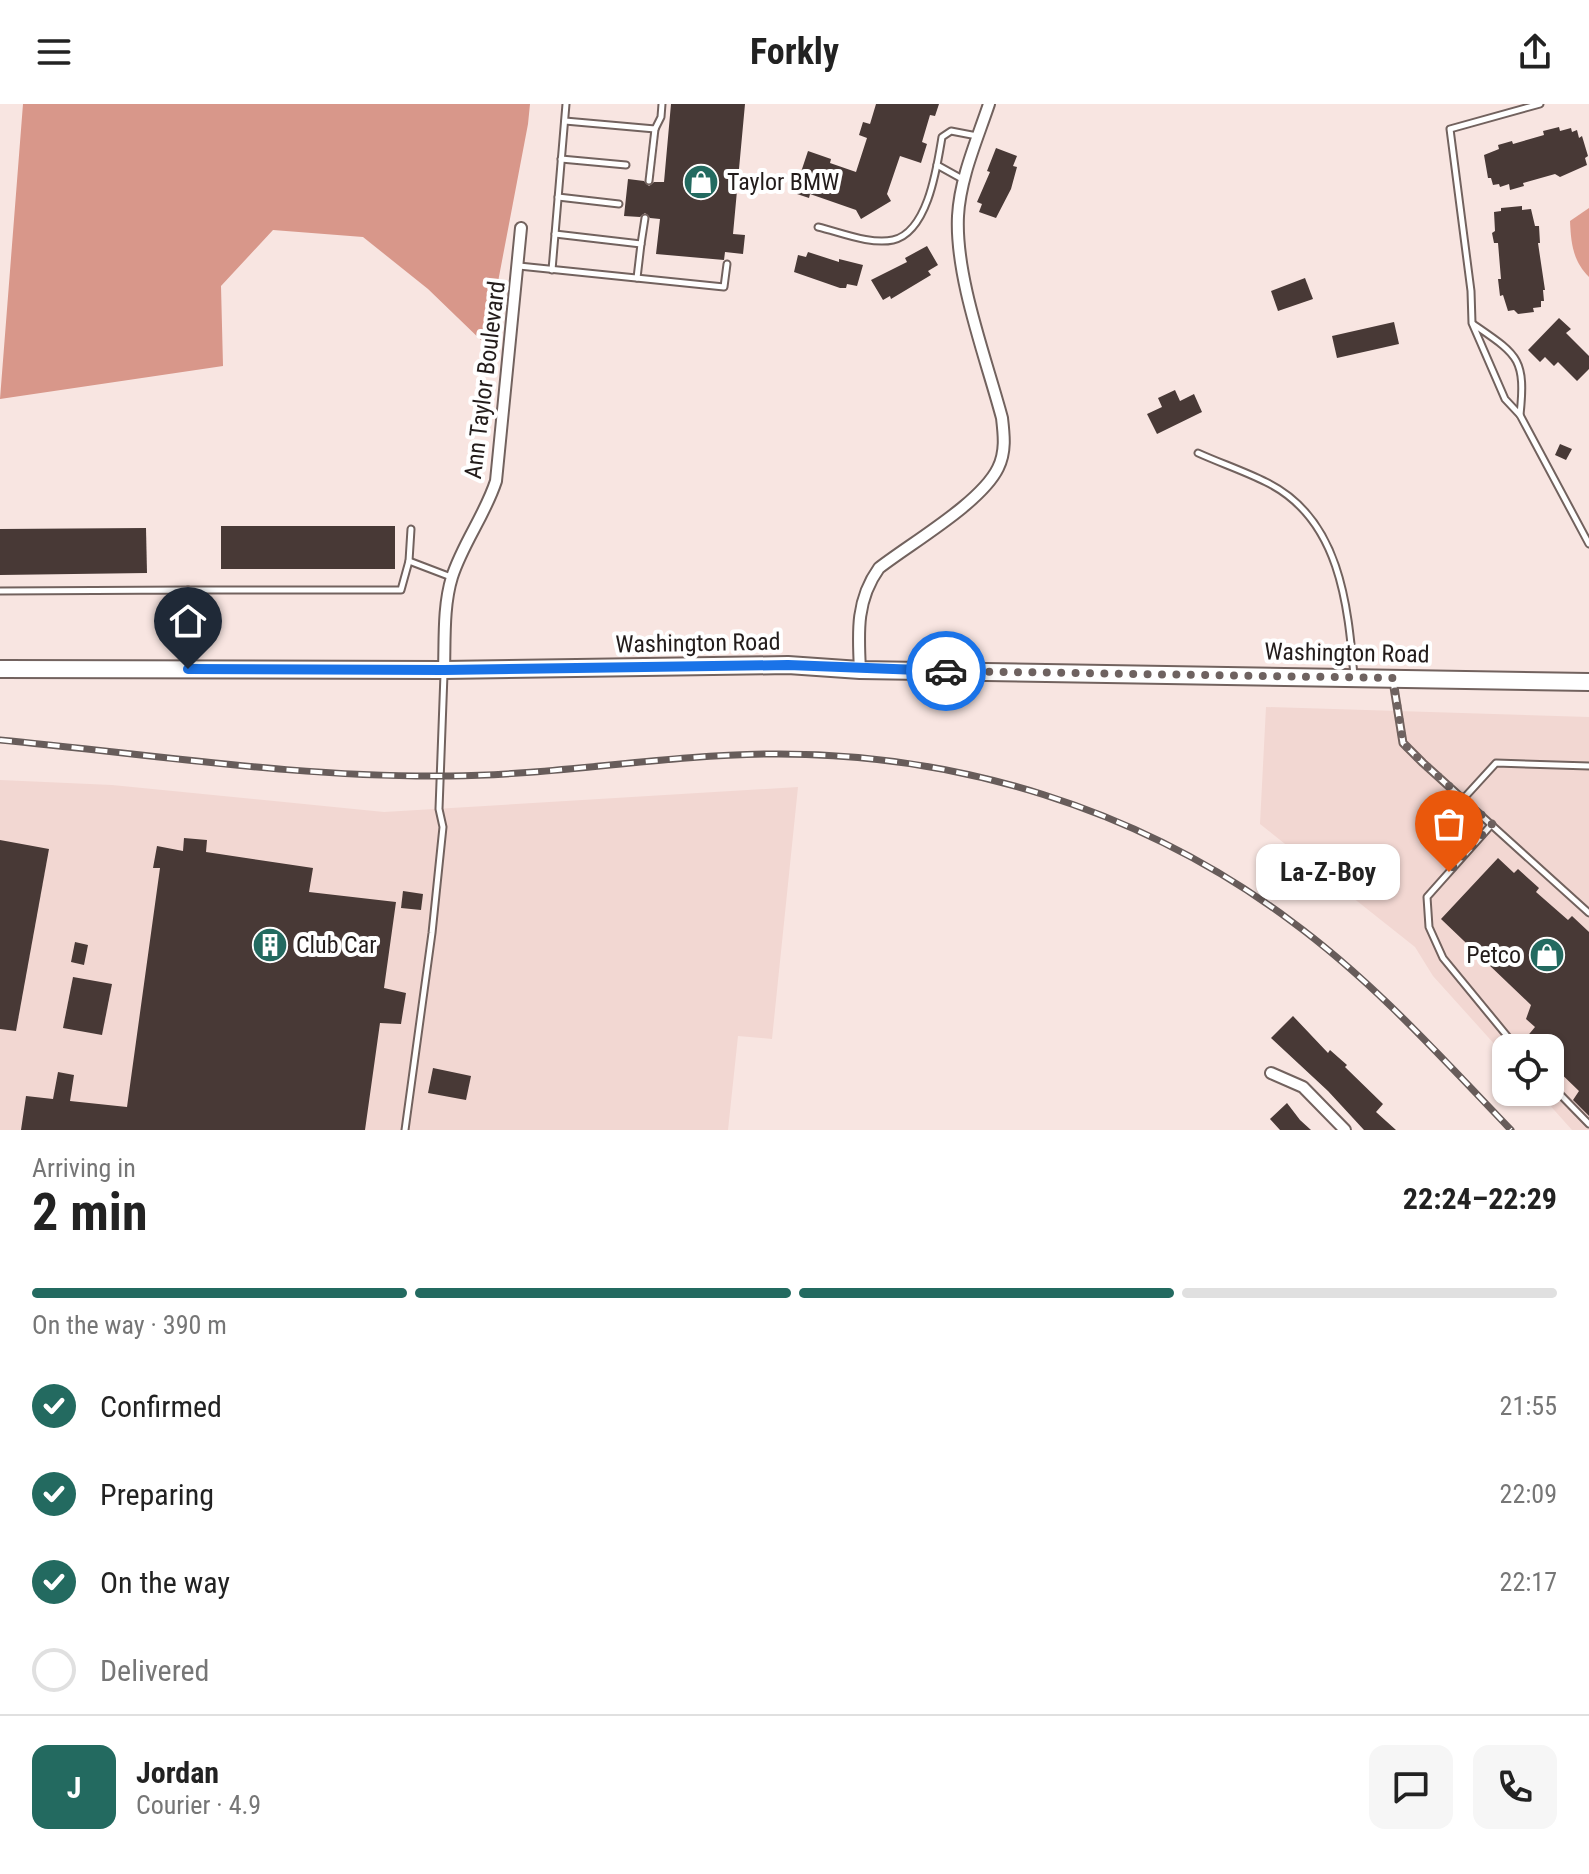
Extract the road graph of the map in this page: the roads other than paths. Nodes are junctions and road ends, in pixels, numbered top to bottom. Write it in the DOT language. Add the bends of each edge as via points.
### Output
graph roads {
  1 [pos="566,104"];
  2 [pos="662,104"];
  3 [pos="989,104"];
  4 [pos="1540,104"];
  5 [pos="565,121"];
  6 [pos="655,129"];
  7 [pos="978,136"];
  8 [pos="561,159"];
  9 [pos="626,165"];
  10 [pos="937,165"];
  11 [pos="965,180"];
  12 [pos="649,181"];
  13 [pos="558,197"];
  14 [pos="619,204"];
  15 [pos="645,218"];
  16 [pos="818,227"];
  17 [pos="521,228"];
  18 [pos="555,234"];
  19 [pos="641,244"];
  20 [pos="727,264"];
  21 [pos="518,266"];
  22 [pos="552,270"];
  23 [pos="637,278"];
  24 [pos="1472,323"];
  25 [pos="1520,415"];
  26 [pos="1198,453"];
  27 [pos="411,529"];
  28 [pos="1589,544"];
  29 [pos="409,561"];
  30 [pos="452,578"];
  31 [pos="188,590"];
  32 [pos="0,591"];
  33 [pos="0,669"];
  34 [pos="188,669"];
  35 [pos="444,670"];
  36 [pos="860,670"];
  37 [pos="1354,677"];
  38 [pos="1393,678"];
  39 [pos="1589,682"];
  40 [pos="1589,766"];
  41 [pos="1464,798"];
  42 [pos="1492,824"];
  43 [pos="1589,913"];
  44 [pos="1505,1034"];
  45 [pos="1271,1073"];
  46 [pos="1564,1098"];
  47 [pos="1589,1124"];
  48 [pos="405,1130"];
  49 [pos="1345,1130"];
  1 -- 5 [label="lane"];
  2 -- 6 [label="lane"];
  3 -- 7 [label="street"];
  4 -- 24 [label="lane" via="1450,129"];
  5 -- 6 [label="lane"];
  5 -- 8 [label="lane"];
  6 -- 12 [label="lane"];
  7 -- 10 [label="lane" via="951,131 942,137"];
  7 -- 11 [label="street"];
  8 -- 9 [label="lane"];
  8 -- 13 [label="lane"];
  10 -- 11 [label="lane"];
  10 -- 16 [label="lane" via="914,228 895,240"];
  11 -- 36 [label="street" via="958,215 960,266 1005,442 999,466 986,486 879,568 867,585 860,611"];
  13 -- 14 [label="lane"];
  13 -- 18 [label="lane"];
  15 -- 19 [label="lane"];
  17 -- 21 [label="street, Ann Taylor Boulevard"];
  18 -- 19 [label="lane"];
  18 -- 22 [label="lane"];
  19 -- 23 [label="lane"];
  20 -- 23 [label="lane" via="724,287"];
  21 -- 22 [label="lane"];
  21 -- 30 [label="street, Ann Taylor Boulevard" via="496,481"];
  22 -- 23 [label="lane"];
  24 -- 25 [label="lane" via="1505,399"];
  24 -- 25 [label="lane" via="1509,348 1518,363 1523,382"];
  25 -- 28 [label="lane"];
  26 -- 37 [label="lane" via="1268,483 1317,527 1346,599"];
  27 -- 29 [label="lane"];
  29 -- 30 [label="lane"];
  29 -- 31 [label="lane" via="401,590"];
  30 -- 35 [label="street, Ann Taylor Boulevard"];
  31 -- 32 [label="lane"];
  31 -- 34 [label="lane"];
  33 -- 34 [label="main road, Washington Road"];
  34 -- 35 [label="main road, Washington Road"];
  35 -- 36 [label="main road, Washington Road" via="788,665"];
  35 -- 48 [label="lane" via="439,809 443,827"];
  36 -- 37 [label="main road, Washington Road"];
  37 -- 38 [label="main road, Washington Road"];
  38 -- 39 [label="main road, Washington Road"];
  38 -- 41 [label="lane" via="1403,743"];
  40 -- 41 [label="lane" via="1496,763"];
  41 -- 42 [label="lane"];
  42 -- 43 [label="lane"];
  42 -- 44 [label="lane" via="1427,897 1429,927 1443,958"];
  45 -- 49 [label="street" via="1303,1087"];
  46 -- 47 [label="lane"];
}
